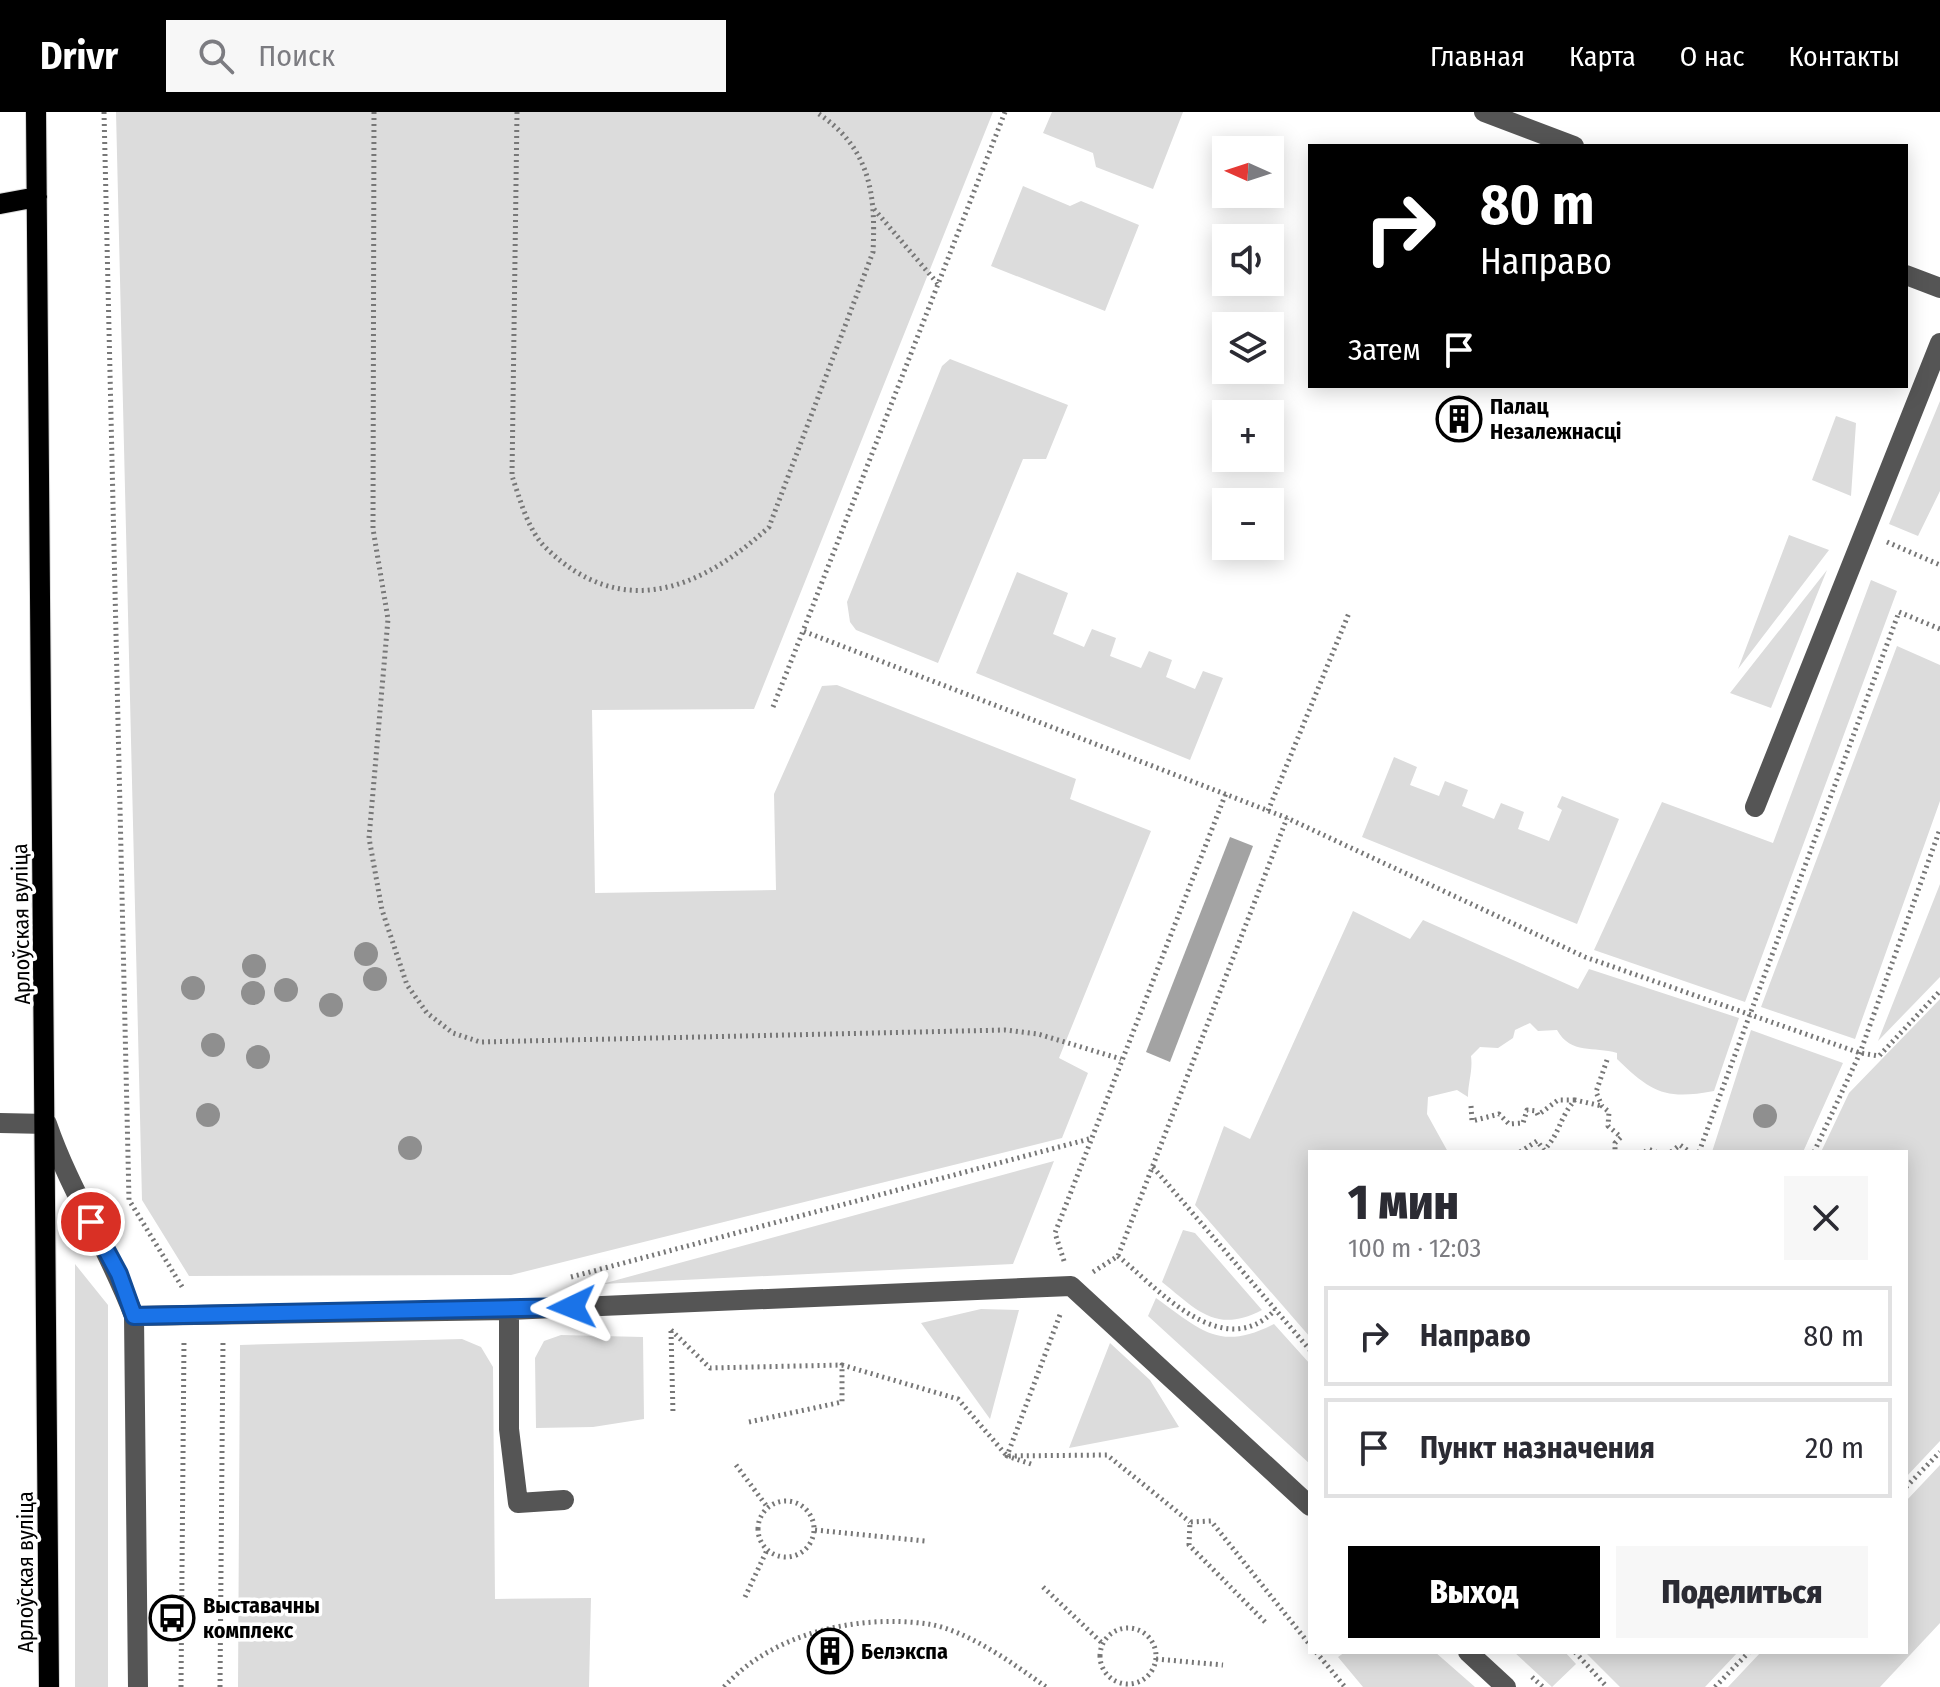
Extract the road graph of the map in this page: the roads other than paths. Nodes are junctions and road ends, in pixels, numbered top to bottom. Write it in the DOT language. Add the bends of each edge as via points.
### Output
graph roads {
  1 [pos="36,112"];
  2 [pos="1484,112"];
  3 [pos="1569,144"];
  4 [pos="37,197"];
  5 [pos="0,204"];
  6 [pos="1908,276"];
  7 [pos="1940,288"];
  8 [pos="1940,343"];
  9 [pos="1755,807"];
  10 [pos="0,1123"];
  11 [pos="47,1124"];
  12 [pos="509,1310"];
  13 [pos="134,1316"];
  14 [pos="564,1500"];
  15 [pos="1308,1504"];
  16 [pos="1470,1654"];
  17 [pos="49,1687"];
  18 [pos="138,1687"];
  19 [pos="1506,1687"];
  1 -- 4 [label="main road, Арлоўская вуліца"];
  2 -- 3 [label="lane"];
  4 -- 5 [label="main road"];
  4 -- 11 [label="main road, Арлоўская вуліца"];
  6 -- 7 [label="lane"];
  8 -- 9 [label="lane"];
  10 -- 11 [label="lane"];
  11 -- 13 [label="lane" via="63,1170 119,1274"];
  11 -- 17 [label="main road, Арлоўская вуліца"];
  12 -- 13 [label="lane"];
  12 -- 14 [label="lane" via="509,1429 518,1503"];
  12 -- 15 [label="lane" via="1071,1286"];
  13 -- 18 [label="lane"];
  16 -- 19 [label="lane"];
}
